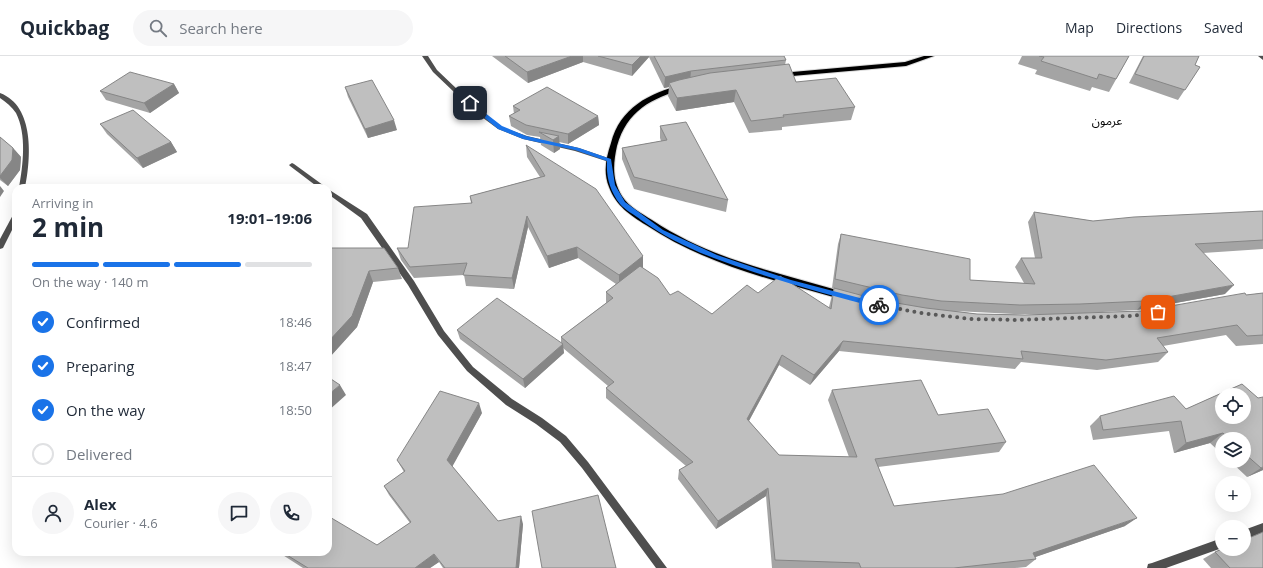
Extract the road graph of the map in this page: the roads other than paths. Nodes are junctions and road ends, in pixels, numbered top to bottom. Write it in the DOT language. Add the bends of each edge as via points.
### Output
graph roads {
  1 [pos="425,56"];
  2 [pos="931,56"];
  3 [pos="771,76"];
  4 [pos="690,86"];
  5 [pos="0,95"];
  6 [pos="609,160"];
  7 [pos="292,165"];
  8 [pos="23,184"];
  9 [pos="318,184"];
  10 [pos="332,193"];
  11 [pos="12,223"];
  12 [pos="0,246"];
  13 [pos="854,299"];
  14 [pos="1263,528"];
  15 [pos="1251,532"];
  16 [pos="1215,545"];
  17 [pos="662,568"];
  18 [pos="1152,568"];
  1 -- 6 [label="street" via="435,71 477,111 500,128 525,138 577,149"];
  2 -- 3 [label="main road" via="906,64"];
  4 -- 6 [label="main road" via="657,94 642,102 616,136"];
  5 -- 8 [label="street" via="18,112 22,122 27,162"];
  6 -- 13 [label="main road" via="612,185 623,204 661,232 715,257 790,282"];
  7 -- 9 [label="street"];
  10 -- 17 [label="street" via="364,216 441,333 470,369 510,402 563,439 585,464"];
  11 -- 12 [label="street"];
  14 -- 15 [label="street"];
  16 -- 18 [label="street"];
}
